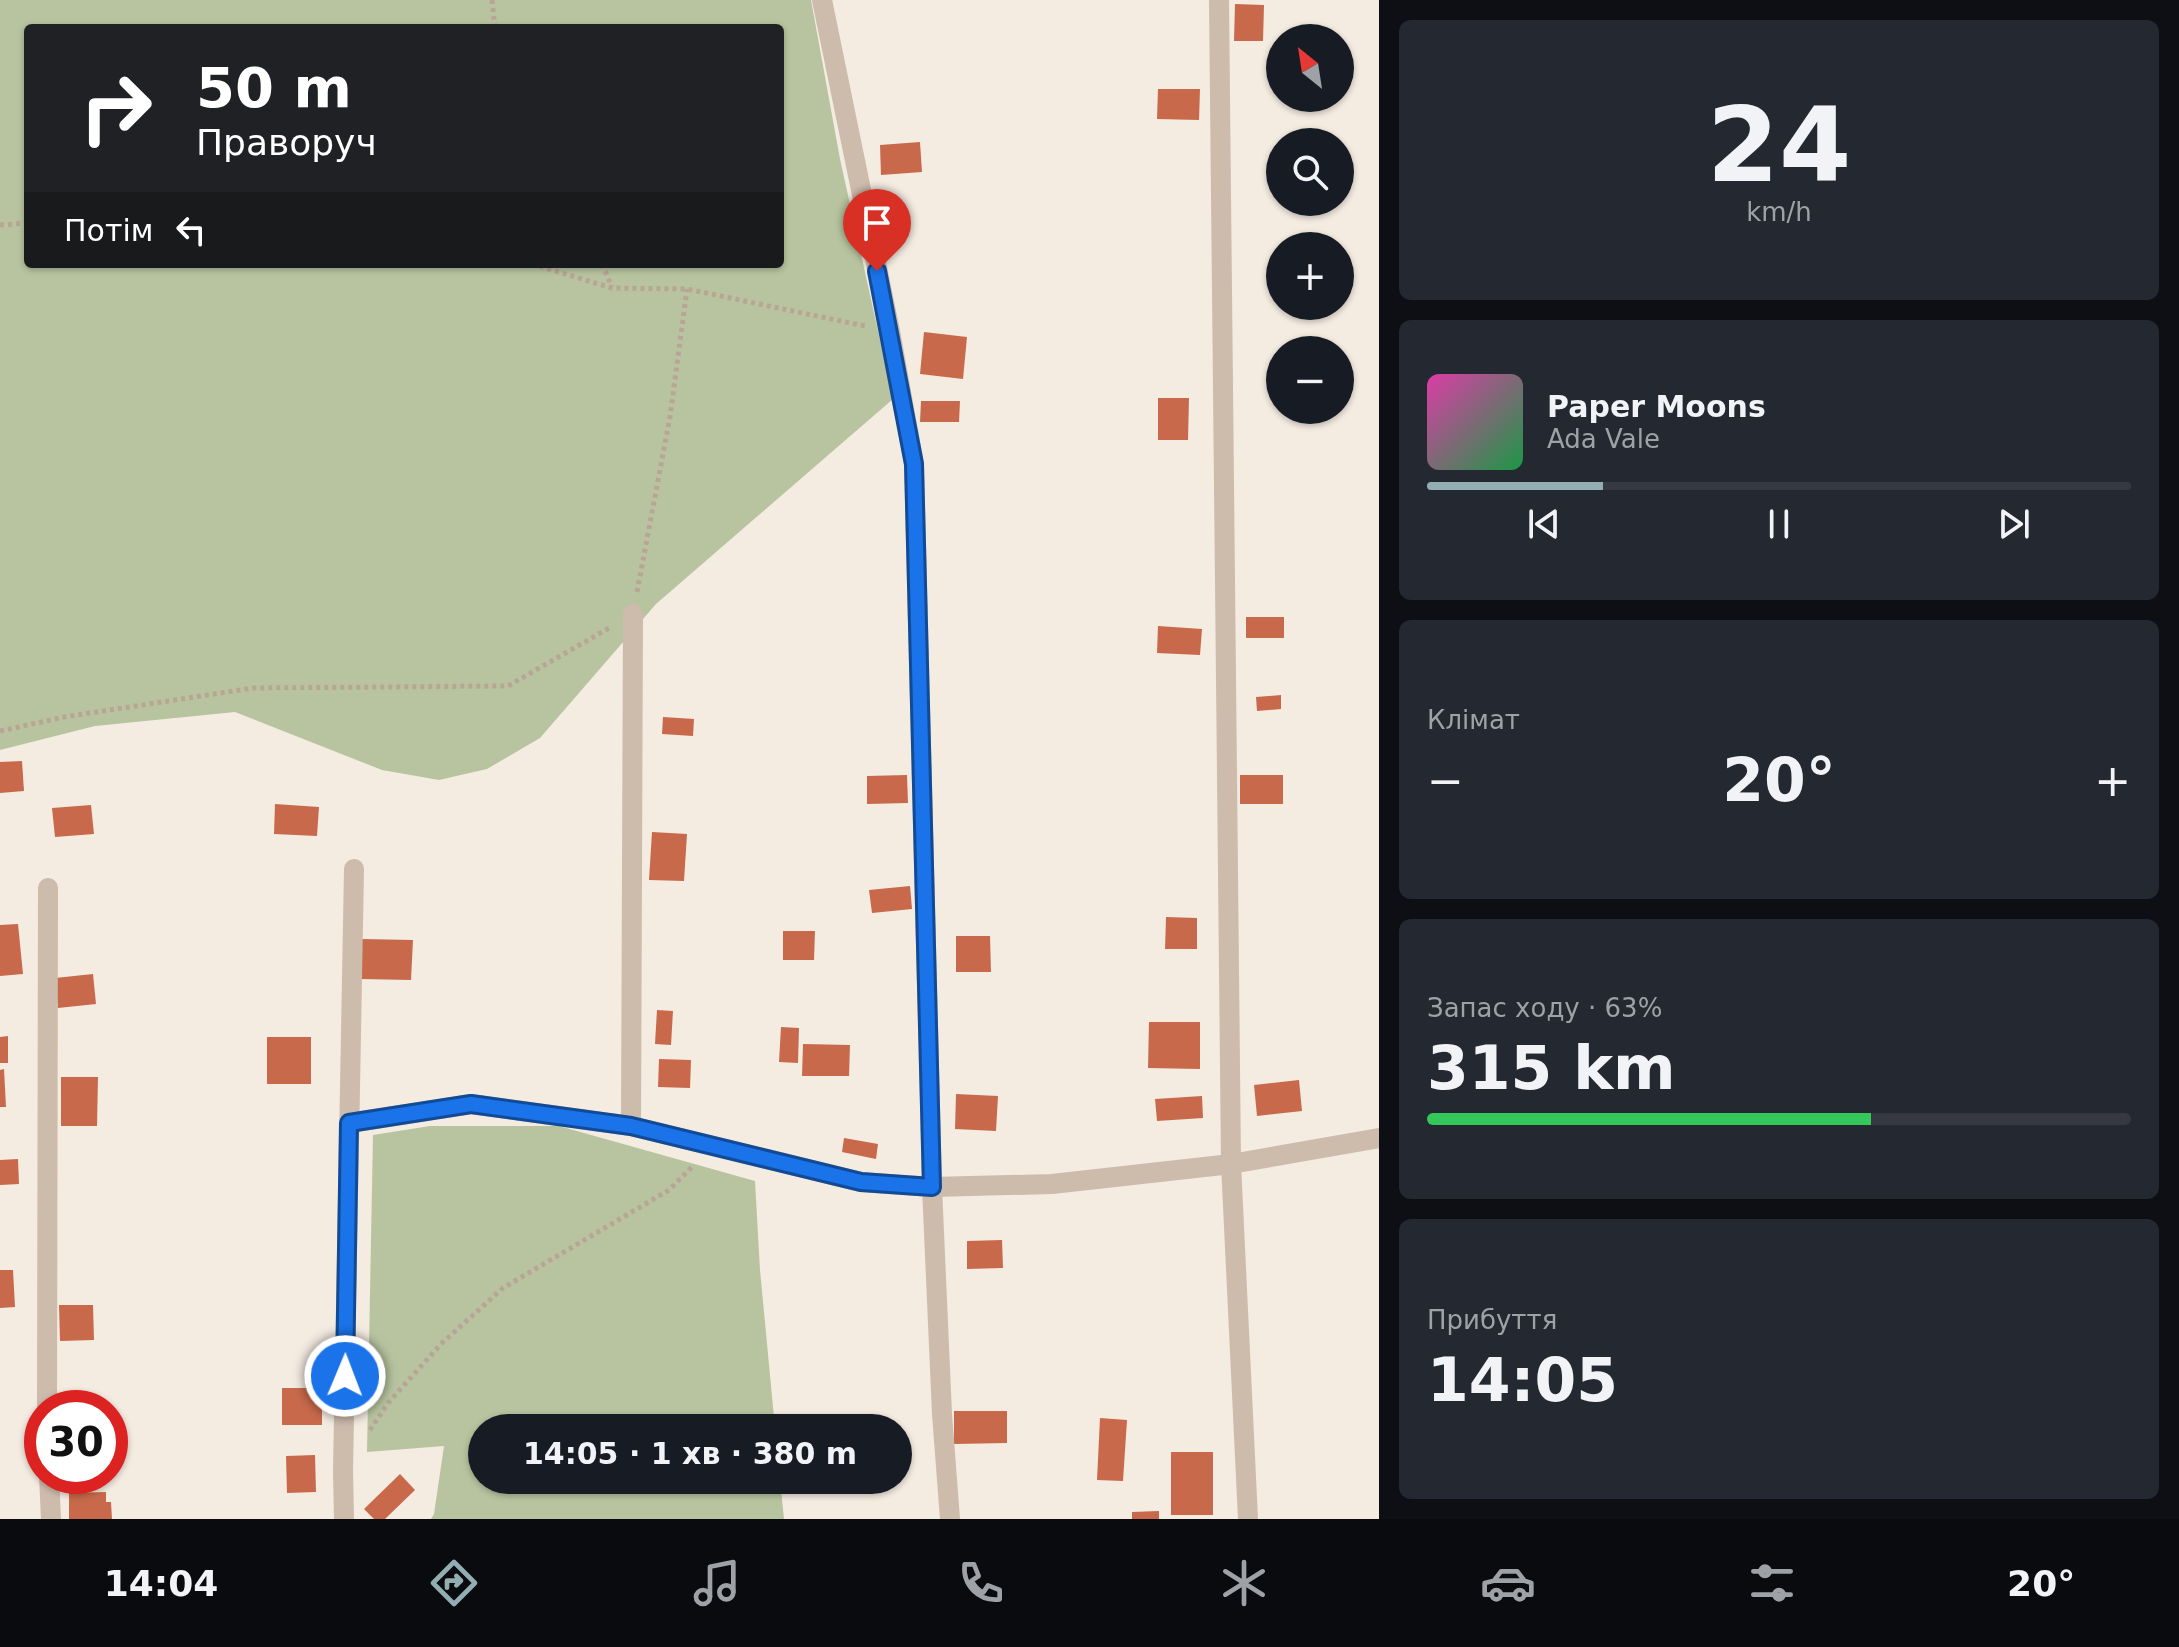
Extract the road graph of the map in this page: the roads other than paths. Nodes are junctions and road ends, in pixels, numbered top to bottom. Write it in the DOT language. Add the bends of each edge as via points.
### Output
graph roads {
  1 [pos="822,0"];
  2 [pos="1219,0"];
  3 [pos="633,614"];
  4 [pos="354,869"];
  5 [pos="48,888"];
  6 [pos="349,1123"];
  7 [pos="631,1126"];
  8 [pos="1379,1138"];
  9 [pos="1231,1164"];
  10 [pos="932,1187"];
  11 [pos="47,1390"];
  12 [pos="50,1494"];
  13 [pos="51,1519"];
  14 [pos="344,1519"];
  15 [pos="950,1519"];
  16 [pos="1248,1519"];
  1 -- 10 [label="street" via="914,464"];
  2 -- 9 [label="street"];
  3 -- 7 [label="street"];
  4 -- 6 [label="street"];
  5 -- 11 [label="street"];
  6 -- 7 [label="street" via="471,1104"];
  6 -- 14 [label="street"];
  7 -- 10 [label="street" via="861,1182"];
  8 -- 9 [label="street"];
  9 -- 10 [label="street" via="1052,1184"];
  9 -- 16 [label="street"];
  10 -- 15 [label="street"];
  12 -- 13 [label="street"];
}
